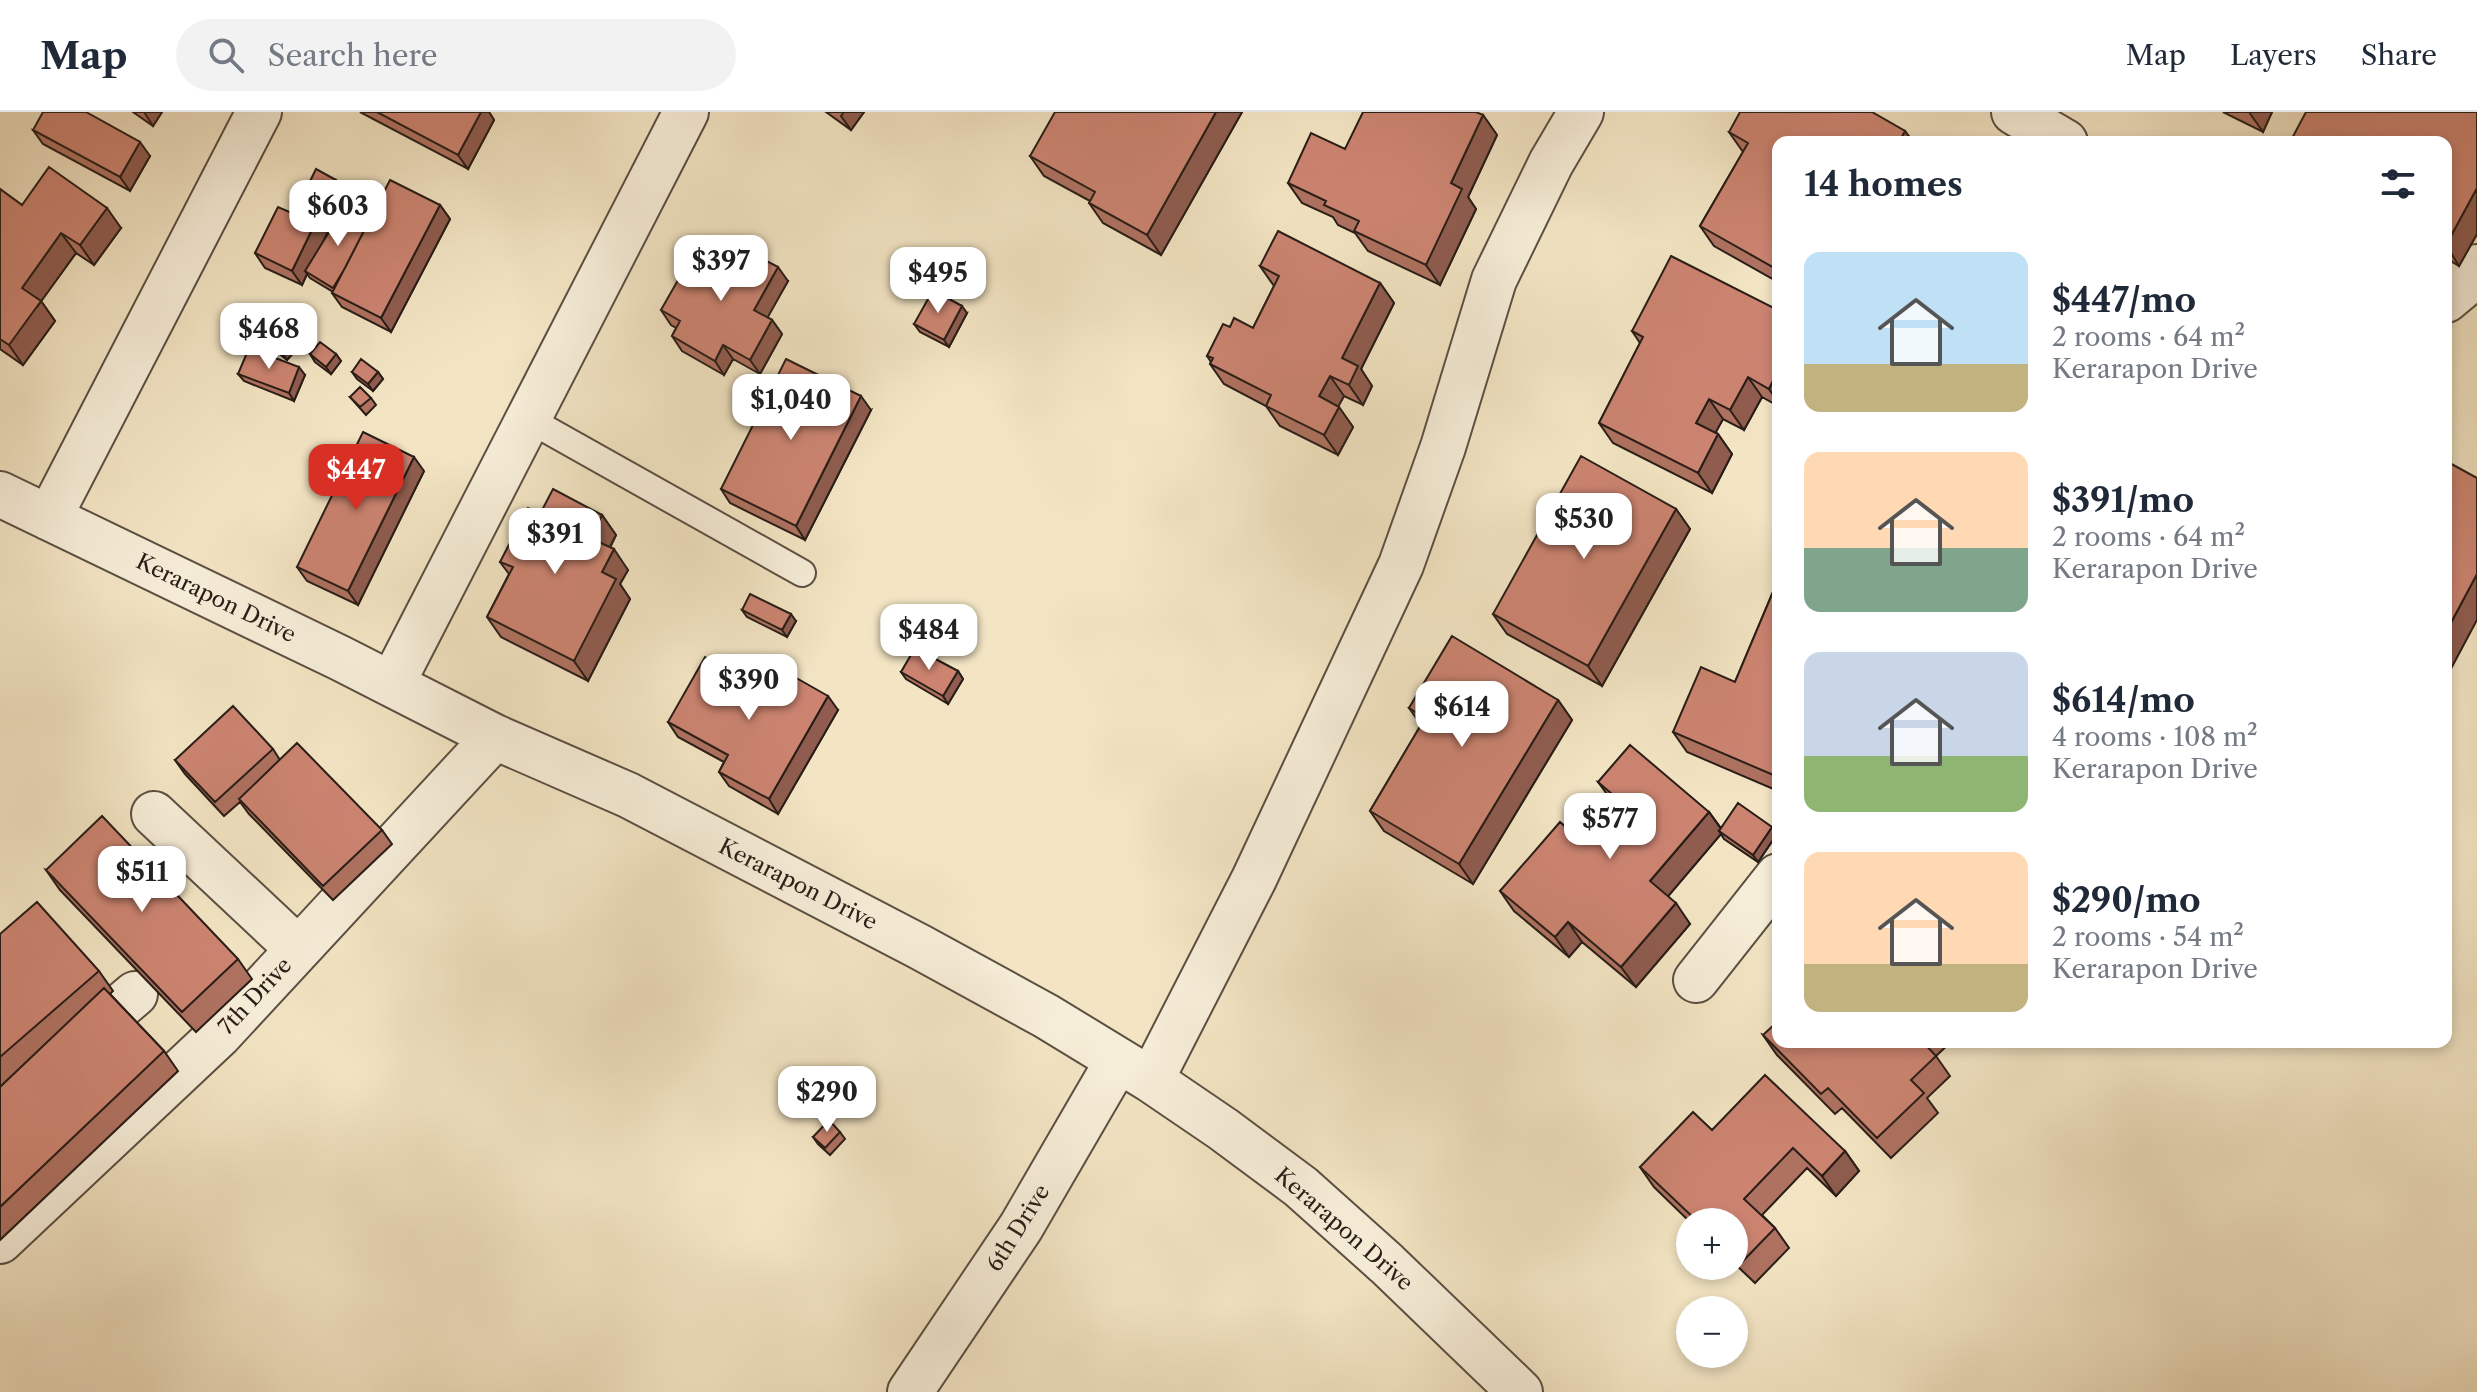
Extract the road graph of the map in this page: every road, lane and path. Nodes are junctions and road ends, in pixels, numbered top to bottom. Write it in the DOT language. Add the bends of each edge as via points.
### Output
graph roads {
  1 [pos="259,112"];
  2 [pos="686,112"];
  3 [pos="1581,112"];
  4 [pos="2014,112"];
  5 [pos="2055,136"];
  6 [pos="2477,267"];
  7 [pos="2452,295"];
  8 [pos="528,419"];
  9 [pos="0,494"];
  10 [pos="49,518"];
  11 [pos="802,573"];
  12 [pos="392,684"];
  13 [pos="495,737"];
  14 [pos="154,814"];
  15 [pos="1772,884"];
  16 [pos="298,949"];
  17 [pos="1696,980"];
  18 [pos="135,994"];
  19 [pos="1135,1070"];
  20 [pos="0,1109"];
  21 [pos="0,1241"];
  22 [pos="910,1392"];
  23 [pos="1520,1392"];
  1 -- 10 [label="street"];
  2 -- 8 [label="street"];
  3 -- 19 [label="street, 6th Drive" via="1494,280 1401,565 1254,879"];
  4 -- 5 [label="street"];
  6 -- 7 [label="street"];
  8 -- 11 [label="lane"];
  8 -- 12 [label="street"];
  9 -- 10 [label="street, Kerarapon Drive"];
  10 -- 12 [label="street, Kerarapon Drive"];
  12 -- 13 [label="street, Kerarapon Drive"];
  13 -- 16 [label="street, 7th Drive"];
  13 -- 19 [label="street, Kerarapon Drive" via="628,795 920,947"];
  14 -- 16 [label="street"];
  15 -- 17 [label="street"];
  16 -- 21 [label="street, 7th Drive" via="219,1035"];
  18 -- 20 [label="street"];
  19 -- 22 [label="street, 6th Drive"];
  19 -- 23 [label="street, Kerarapon Drive" via="1301,1187"];
}
